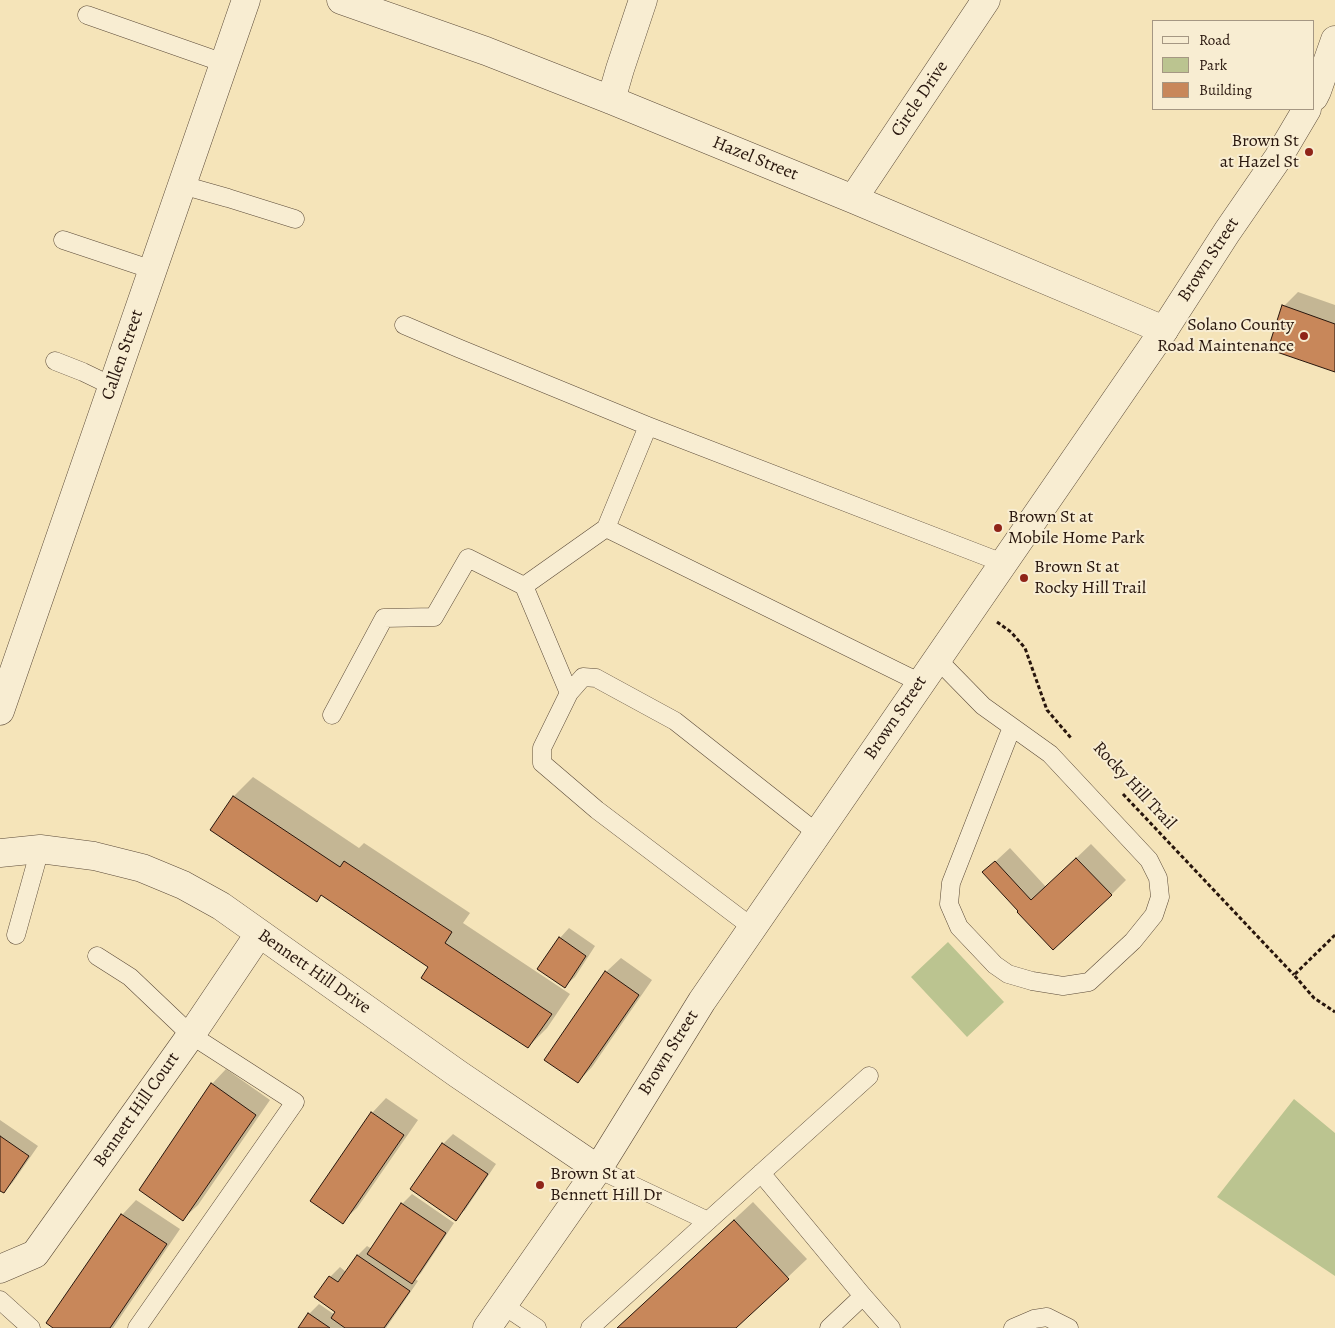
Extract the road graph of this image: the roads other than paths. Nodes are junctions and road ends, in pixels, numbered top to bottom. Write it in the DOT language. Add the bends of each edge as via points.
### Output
graph roads {
  1 [pos="246,0"];
  2 [pos="342,0"];
  3 [pos="643,0"];
  4 [pos="986,0"];
  5 [pos="87,16"];
  6 [pos="1334,46"];
  7 [pos="224,63"];
  8 [pos="1315,95"];
  9 [pos="611,100"];
  10 [pos="1306,110"];
  11 [pos="182,185"];
  12 [pos="854,199"];
  13 [pos="295,218"];
  14 [pos="63,240"];
  15 [pos="153,270"];
  16 [pos="404,325"];
  17 [pos="1164,330"];
  18 [pos="54,361"];
  19 [pos="112,386"];
  20 [pos="648,426"];
  21 [pos="606,528"];
  22 [pos="1003,563"];
  23 [pos="524,586"];
  24 [pos="937,659"];
  25 [pos="921,683"];
  26 [pos="569,693"];
  27 [pos="0,711"];
  28 [pos="332,716"];
  29 [pos="1012,727"];
  30 [pos="817,833"];
  31 [pos="40,849"];
  32 [pos="0,852"];
  33 [pos="753,928"];
  34 [pos="259,934"];
  35 [pos="16,935"];
  36 [pos="97,956"];
  37 [pos="191,1035"];
  38 [pos="868,1076"];
  39 [pos="598,1169"];
  40 [pos="761,1173"];
  41 [pos="708,1221"];
  42 [pos="0,1269"];
  43 [pos="863,1296"];
  44 [pos="0,1300"];
  45 [pos="503,1305"];
  46 [pos="1065,1326"];
  47 [pos="31,1328"];
  48 [pos="137,1328"];
  49 [pos="487,1328"];
  50 [pos="537,1328"];
  51 [pos="590,1328"];
  52 [pos="829,1328"];
  53 [pos="891,1328"];
  54 [pos="1013,1328"];
  1 -- 7 [label="street, Callen Street"];
  2 -- 9 [label="street, Hazel Street"];
  3 -- 9 [label="street"];
  4 -- 12 [label="street, Circle Drive"];
  5 -- 7 [label="lane"];
  6 -- 8 [label="street"];
  7 -- 11 [label="street, Callen Street"];
  9 -- 12 [label="street, Hazel Street"];
  10 -- 17 [label="street, Brown Street"];
  11 -- 13 [label="lane"];
  11 -- 15 [label="street, Callen Street"];
  12 -- 17 [label="street, Hazel Street"];
  14 -- 15 [label="lane"];
  15 -- 19 [label="street, Callen Street"];
  16 -- 20 [label="lane"];
  17 -- 22 [label="street, Brown Street"];
  18 -- 19 [label="lane"];
  19 -- 27 [label="street, Callen Street"];
  20 -- 21 [label="lane"];
  20 -- 22 [label="lane"];
  21 -- 23 [label="lane"];
  21 -- 25 [label="lane"];
  22 -- 24 [label="street, Brown Street"];
  23 -- 26 [label="lane"];
  23 -- 28 [label="lane" via="468,558 434,617 384,618"];
  24 -- 25 [label="street, Brown Street"];
  24 -- 29 [label="lane" via="984,706"];
  25 -- 30 [label="street, Brown Street"];
  26 -- 30 [label="lane" via="583,676 596,678 675,721"];
  26 -- 33 [label="lane" via="542,748 542,763 596,810"];
  29 -- 29 [label="lane" via="951,884 950,904 958,927 1008,974 1063,986 1089,982 1133,941 1154,915 1160,897 1158,878 1150,860 1050,754"];
  30 -- 33 [label="street, Brown Street"];
  31 -- 32 [label="street, Bennett Hill Drive"];
  31 -- 34 [label="street, Bennett Hill Drive" via="94,856 142,868 221,906"];
  31 -- 35 [label="lane"];
  33 -- 39 [label="street, Brown Street" via="702,1001"];
  34 -- 37 [label="street, Bennett Hill Court"];
  34 -- 39 [label="street, Bennett Hill Drive"];
  36 -- 37 [label="lane" via="130,977"];
  37 -- 42 [label="street, Bennett Hill Court" via="35,1254"];
  37 -- 48 [label="lane" via="295,1102"];
  38 -- 40 [label="lane"];
  39 -- 41 [label="lane"];
  39 -- 45 [label="street, Brown Street"];
  40 -- 41 [label="lane"];
  40 -- 43 [label="lane"];
  41 -- 51 [label="lane"];
  43 -- 52 [label="lane"];
  43 -- 53 [label="lane"];
  44 -- 47 [label="lane"];
  45 -- 49 [label="street, Brown Street"];
  45 -- 50 [label="lane"];
  46 -- 54 [label="lane" via="1047,1317"];
}
